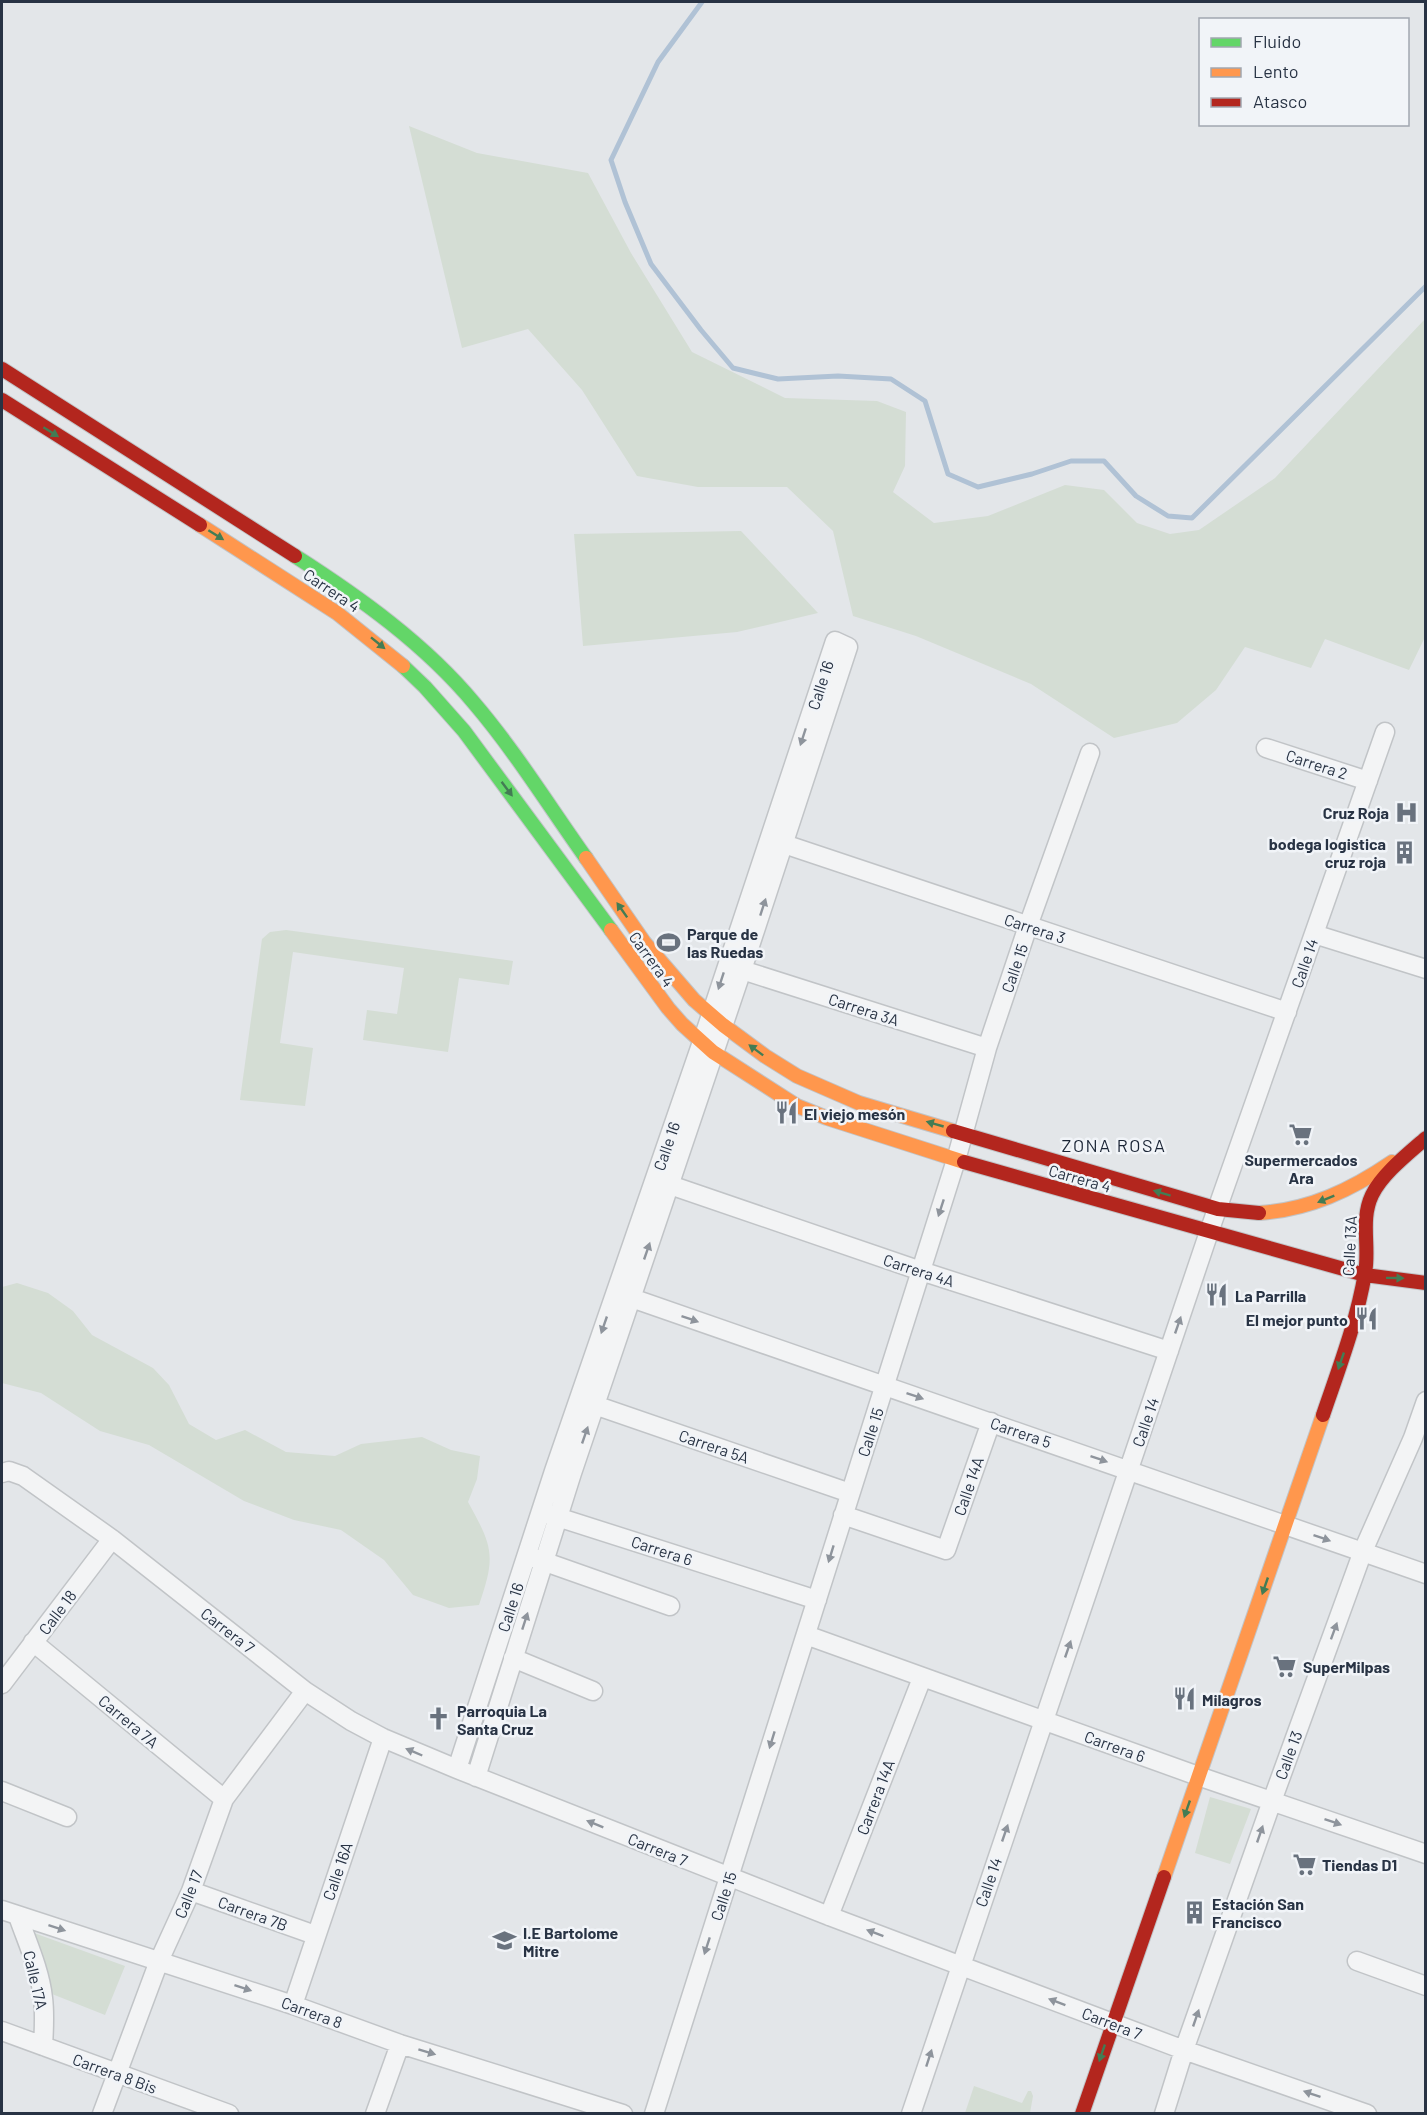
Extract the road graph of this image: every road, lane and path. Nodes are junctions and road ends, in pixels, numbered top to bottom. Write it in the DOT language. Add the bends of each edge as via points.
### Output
graph roads {
  1 [pos="2,369"];
  2 [pos="2,400"];
  3 [pos="1385,732"];
  4 [pos="1266,748"];
  5 [pos="1090,753"];
  6 [pos="1368,781"];
  7 [pos="784,843"];
  8 [pos="1028,926"];
  9 [pos="637,932"];
  10 [pos="1314,934"];
  11 [pos="619,942"];
  12 [pos="1425,969"];
  13 [pos="742,970"];
  14 [pos="1287,1012"];
  15 [pos="717,1019"];
  16 [pos="708,1047"];
  17 [pos="987,1048"];
  18 [pos="964,1132"];
  19 [pos="1425,1138"];
  20 [pos="1412,1148"];
  21 [pos="956,1160"];
  22 [pos="669,1185"];
  23 [pos="1218,1209"];
  24 [pos="1209,1232"];
  25 [pos="921,1271"];
  26 [pos="1365,1275"];
  27 [pos="1425,1283"];
  28 [pos="623,1295"];
  29 [pos="1169,1351"];
  30 [pos="885,1385"];
  31 [pos="1425,1401"];
  32 [pos="587,1402"];
  33 [pos="991,1422"];
  34 [pos="1419,1440"];
  35 [pos="1129,1470"];
  36 [pos="5,1472"];
  37 [pos="850,1493"];
  38 [pos="549,1514"];
  39 [pos="843,1515"];
  40 [pos="1286,1525"];
  41 [pos="112,1539"];
  42 [pos="1363,1551"];
  43 [pos="535,1558"];
  44 [pos="1425,1574"];
  45 [pos="817,1600"];
  46 [pos="670,1606"];
  47 [pos="806,1635"];
  48 [pos="33,1642"];
  49 [pos="513,1658"];
  50 [pos="922,1678"];
  51 [pos="2,1684"];
  52 [pos="592,1690"];
  53 [pos="305,1691"];
  54 [pos="1043,1720"];
  55 [pos="383,1738"];
  56 [pos="457,1769"];
  57 [pos="1198,1776"];
  58 [pos="476,1777"];
  59 [pos="2,1791"];
  60 [pos="224,1799"];
  61 [pos="1272,1801"];
  62 [pos="67,1817"];
  63 [pos="1424,1849"];
  64 [pos="729,1878"];
  65 [pos="191,1891"];
  66 [pos="10,1913"];
  67 [pos="829,1916"];
  68 [pos="315,1935"];
  69 [pos="159,1961"];
  70 [pos="1357,1961"];
  71 [pos="960,1965"];
  72 [pos="1425,1986"];
  73 [pos="293,2005"];
  74 [pos="1112,2023"];
  75 [pos="2,2031"];
  76 [pos="400,2044"];
  77 [pos="43,2046"];
  78 [pos="1184,2050"];
  79 [pos="116,2074"];
  80 [pos="102,2114"];
  81 [pos="229,2114"];
  82 [pos="375,2114"];
  83 [pos="623,2114"];
  84 [pos="654,2114"];
  85 [pos="911,2114"];
  86 [pos="1082,2114"];
  87 [pos="1164,2114"];
  88 [pos="1367,2114"];
  9 -- 1 [label="main road, Carrera 4, one-way" via="493,725 412,641 295,555"];
  2 -- 11 [label="main road, Carrera 4, one-way" via="297,586 382,646 459,724"];
  3 -- 6 [label="street, Calle 14"];
  4 -- 6 [label="street, Carrera 2"];
  5 -- 8 [label="street, Calle 15"];
  6 -- 10 [label="street, Calle 14"];
  7 -- 8 [label="street, Carrera 3"];
  13 -- 7 [label="street, Calle 16, one-way"];
  7 -- 15 [label="street, Calle 16, one-way" via="848,646 835,641"];
  8 -- 14 [label="street, Carrera 3"];
  8 -- 17 [label="street, Calle 15"];
  9 -- 11 [label="main road"];
  9 -- 15 [label="main road, Carrera 4" via="680,985"];
  10 -- 12 [label="street"];
  10 -- 14 [label="street, Calle 14"];
  11 -- 16 [label="main road, Carrera 4" via="668,1008"];
  13 -- 15 [label="street, Calle 16"];
  13 -- 17 [label="street, Carrera 3A"];
  14 -- 23 [label="street, Calle 14"];
  15 -- 16 [label="street, Calle 16"];
  18 -- 15 [label="main road, Carrera 4, one-way" via="860,1103 797,1076"];
  16 -- 21 [label="main road, Carrera 4" via="797,1106"];
  16 -- 22 [label="street, Calle 16"];
  16 -- 28 [label="street, Calle 16"];
  17 -- 18 [label="street, Calle 15"];
  18 -- 21 [label="street, Calle 15"];
  23 -- 18 [label="main road, Carrera 4, one-way"];
  19 -- 20 [label="main road, Calle 13A"];
  20 -- 23 [label="main road, Carrera 4, one-way" via="1362,1184 1308,1206 1259,1214"];
  20 -- 26 [label="main road, Calle 13A" via="1372,1195 1364,1227"];
  21 -- 24 [label="main road, Carrera 4"];
  21 -- 25 [label="street, Calle 15, one-way"];
  22 -- 25 [label="street, Carrera 4A"];
  28 -- 22 [label="street, Calle 16, one-way"];
  23 -- 24 [label="street, Calle 14"];
  24 -- 26 [label="main road, Carrera 4"];
  29 -- 24 [label="street, Calle 14, one-way"];
  25 -- 29 [label="street, Carrera 4A"];
  25 -- 30 [label="street, Calle 15"];
  26 -- 27 [label="main road, Carrera 4, one-way"];
  26 -- 40 [label="main road, Calle 13A, one-way" via="1359,1306"];
  28 -- 30 [label="street, Carrera 5, one-way"];
  28 -- 32 [label="street, Calle 16"];
  29 -- 35 [label="street, Calle 14"];
  30 -- 33 [label="street, Carrera 5, one-way"];
  30 -- 37 [label="street, Calle 15"];
  31 -- 34 [label="street, Calle 13"];
  32 -- 37 [label="street, Carrera 5A"];
  32 -- 38 [label="street, Calle 16"];
  33 -- 35 [label="street, Carrera 5, one-way"];
  33 -- 39 [label="street, Calle 14A" via="946,1550"];
  34 -- 42 [label="street, Calle 13"];
  35 -- 40 [label="street, Carrera 5"];
  54 -- 35 [label="street, Calle 14, one-way"];
  36 -- 41 [label="street, Carrera 7" via="23,1476"];
  37 -- 39 [label="street, Calle 15"];
  38 -- 43 [label="street, Calle 16"];
  38 -- 45 [label="street, Carrera 6"];
  39 -- 45 [label="street, Calle 15, one-way"];
  40 -- 42 [label="street, Carrera 5, one-way"];
  40 -- 57 [label="main road, Calle 13A, one-way"];
  41 -- 48 [label="street, Calle 18"];
  41 -- 53 [label="street, Carrera 7"];
  42 -- 44 [label="street, Carrera 5"];
  61 -- 42 [label="street, Calle 13, one-way"];
  43 -- 46 [label="street"];
  49 -- 43 [label="street, Calle 16, one-way"];
  43 -- 56 [label="street, Calle 16"];
  45 -- 47 [label="street, Calle 15"];
  47 -- 50 [label="street, Carrera 6"];
  47 -- 64 [label="street, Calle 15, one-way"];
  48 -- 51 [label="street, Calle 18"];
  48 -- 60 [label="street, Carrera 7A"];
  49 -- 52 [label="street"];
  49 -- 58 [label="street, Calle 16"];
  50 -- 54 [label="street, Carrera 6"];
  50 -- 67 [label="street, Carrera 14A"];
  53 -- 55 [label="street, Carrera 7"];
  53 -- 60 [label="street, Calle 17"];
  54 -- 57 [label="street, Carrera 6"];
  71 -- 54 [label="street, Calle 14, one-way"];
  56 -- 55 [label="street, Carrera 7, one-way"];
  55 -- 68 [label="street, Calle 16A"];
  56 -- 58 [label="street, Carrera 7"];
  57 -- 61 [label="street, Carrera 6"];
  57 -- 74 [label="main road, Calle 13A, one-way"];
  64 -- 58 [label="street, Carrera 7, one-way"];
  59 -- 62 [label="street"];
  60 -- 65 [label="street, Calle 17"];
  61 -- 63 [label="street, Carrera 6, one-way"];
  78 -- 61 [label="street, Calle 13, one-way"];
  64 -- 67 [label="street, Carrera 7"];
  64 -- 84 [label="street, Calle 15, one-way"];
  65 -- 68 [label="street, Carrera 7B"];
  65 -- 69 [label="street, Calle 17"];
  66 -- 69 [label="street, Carrera 8, one-way"];
  66 -- 77 [label="street, Calle 17A" via="37,1970 43,1996"];
  71 -- 67 [label="street, Carrera 7, one-way"];
  68 -- 73 [label="street, Calle 16A"];
  69 -- 73 [label="street, Carrera 8, one-way"];
  69 -- 79 [label="street, Calle 17"];
  70 -- 72 [label="street"];
  74 -- 71 [label="street, Carrera 7, one-way"];
  85 -- 71 [label="street, Calle 14, one-way"];
  73 -- 76 [label="street, Carrera 8"];
  74 -- 78 [label="street, Carrera 7"];
  74 -- 86 [label="main road, Calle 13A, one-way"];
  75 -- 77 [label="street, Carrera 8 Bis"];
  76 -- 82 [label="street"];
  76 -- 83 [label="street, Carrera 8, one-way"];
  77 -- 79 [label="street, Carrera 8 Bis"];
  78 -- 87 [label="street, Calle 13"];
  88 -- 78 [label="street, Carrera 7, one-way"];
  79 -- 80 [label="street, Calle 17"];
  79 -- 81 [label="street, Carrera 8 Bis"];
}
